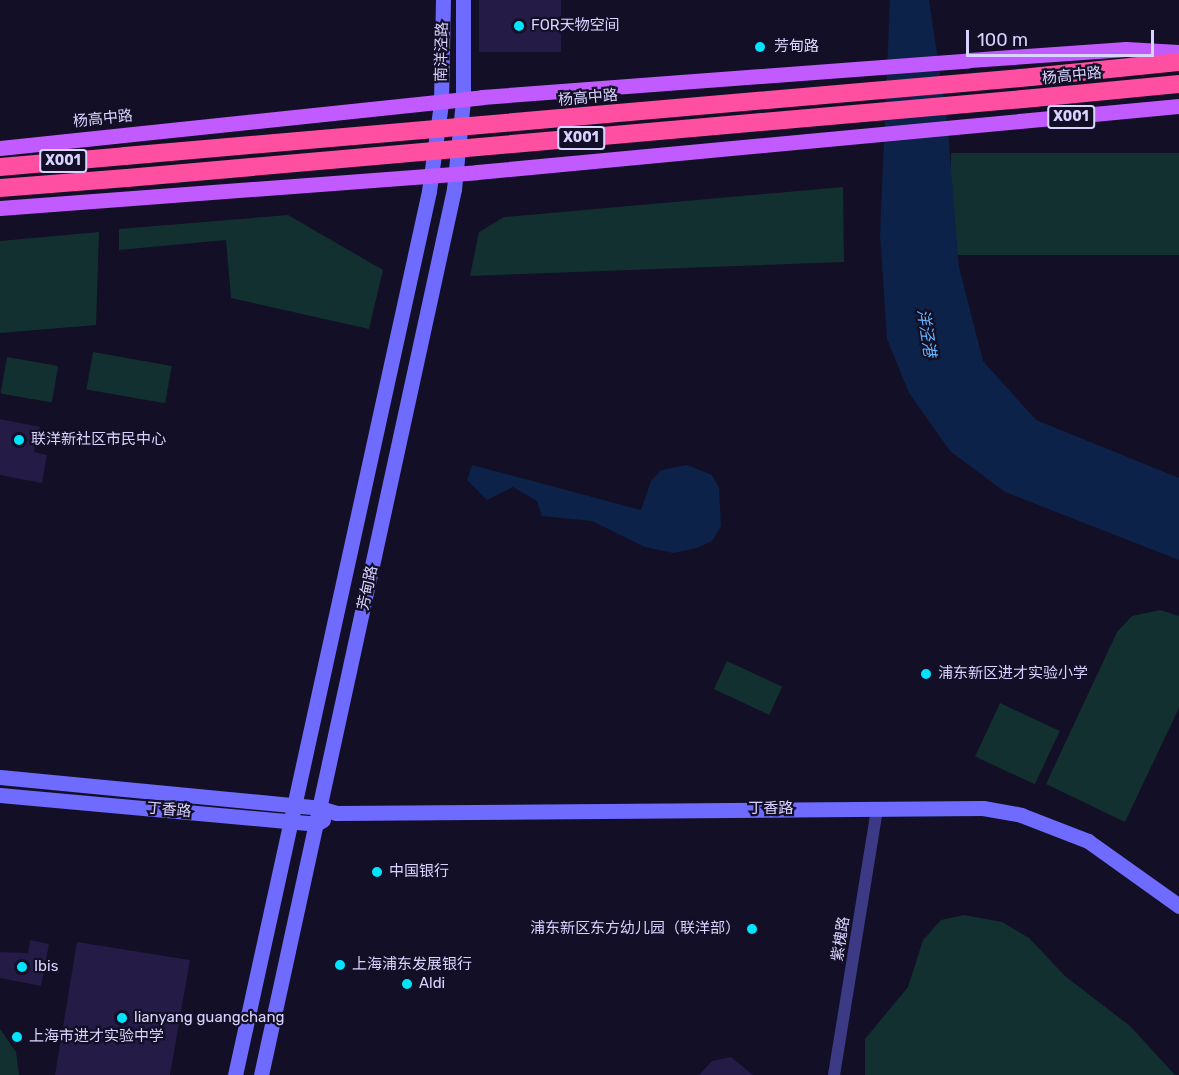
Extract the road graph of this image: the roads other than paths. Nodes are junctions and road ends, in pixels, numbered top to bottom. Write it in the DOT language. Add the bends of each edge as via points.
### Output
graph roads {
  1 [pos="443,0"];
  2 [pos="463,0"];
  3 [pos="1179,52"];
  4 [pos="1179,62"];
  5 [pos="1179,84"];
  6 [pos="463,100"];
  7 [pos="441,103"];
  8 [pos="1179,106"];
  9 [pos="0,148"];
  10 [pos="0,167"];
  11 [pos="456,173"];
  12 [pos="424,176"];
  13 [pos="0,188"];
  14 [pos="0,208"];
  15 [pos="0,777"];
  16 [pos="0,795"];
  17 [pos="293,805"];
  18 [pos="320,808"];
  19 [pos="877,809"];
  20 [pos="336,813"];
  21 [pos="289,821"];
  22 [pos="316,824"];
  23 [pos="1179,906"];
  24 [pos="235,1075"];
  25 [pos="261,1075"];
  26 [pos="834,1075"];
  1 -- 7 [label="main road, 南洋泾路"];
  2 -- 6 [label="main road, 南洋泾路"];
  3 -- 6 [label="main road, 杨高中路 / X001" via="1126,50 969,60"];
  4 -- 10 [label="highway, 杨高中路 / X001, bridge"];
  5 -- 13 [label="highway, 杨高中路 / X001, bridge"];
  6 -- 7 [label="main road, 杨高中路 / X001"];
  6 -- 11 [label="main road, 芳甸路"];
  7 -- 9 [label="main road, 杨高中路 / X001"];
  7 -- 12 [label="main road, 芳甸路"];
  8 -- 11 [label="main road, X001"];
  11 -- 12 [label="main road"];
  11 -- 18 [label="main road, 芳甸路"];
  12 -- 14 [label="main road"];
  12 -- 17 [label="main road, 芳甸路"];
  15 -- 17 [label="main road, 丁香路"];
  16 -- 21 [label="main road, 丁香路"];
  17 -- 18 [label="main road, 丁香路"];
  17 -- 21 [label="main road, 芳甸路"];
  18 -- 20 [label="main road, 丁香路"];
  18 -- 22 [label="main road, 芳甸路"];
  19 -- 20 [label="main road, 丁香路"];
  19 -- 23 [label="main road, 丁香路" via="983,808 1055,826 1120,861"];
  19 -- 26 [label="street, 紫槐路"];
  20 -- 22 [label="main road, 丁香路"];
  21 -- 22 [label="main road, 丁香路"];
  21 -- 24 [label="main road, 芳甸路"];
  22 -- 25 [label="main road, 芳甸路"];
}
